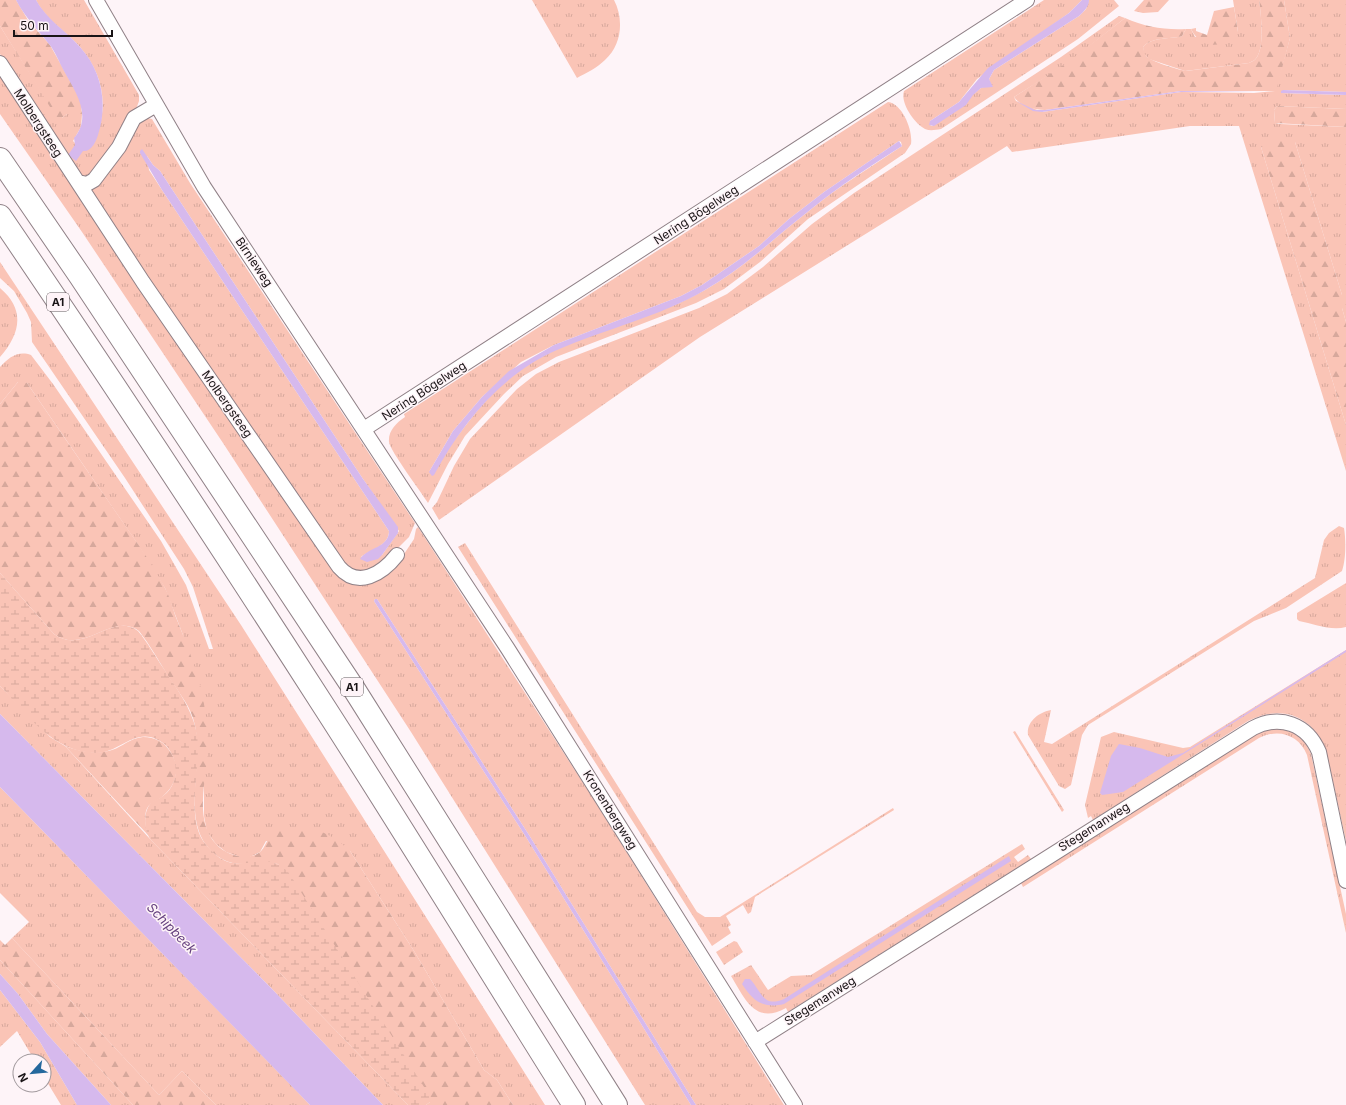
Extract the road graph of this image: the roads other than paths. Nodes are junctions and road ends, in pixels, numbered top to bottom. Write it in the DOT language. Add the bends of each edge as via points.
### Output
graph roads {
  1 [pos="96,0"];
  2 [pos="1027,0"];
  3 [pos="0,63"];
  4 [pos="156,105"];
  5 [pos="0,159"];
  6 [pos="78,182"];
  7 [pos="0,216"];
  8 [pos="364,429"];
  9 [pos="422,517"];
  10 [pos="397,555"];
  11 [pos="1346,881"];
  12 [pos="755,1042"];
  13 [pos="574,1105"];
  14 [pos="616,1105"];
  15 [pos="795,1105"];
  1 -- 4 [label="street, Birnieweg"];
  2 -- 8 [label="street, Nering Bögelweg"];
  3 -- 6 [label="street, Molbergsteeg"];
  4 -- 6 [label="street" via="134,118 119,146 94,180 87,184"];
  4 -- 8 [label="street, Birnieweg" via="204,187"];
  5 -- 14 [label="highway, A1" via="354,689"];
  6 -- 10 [label="street, Molbergsteeg" via="143,282 339,567 345,574 366,577 376,574"];
  7 -- 13 [label="highway, A1" via="117,388 327,711"];
  8 -- 9 [label="street, Birnieweg"];
  9 -- 12 [label="street, Kronenbergweg" via="583,766"];
  11 -- 12 [label="street, Stegemanweg" via="1315,744 1295,725 1269,721 1253,728"];
  12 -- 15 [label="street, Kronenbergweg"];
}
